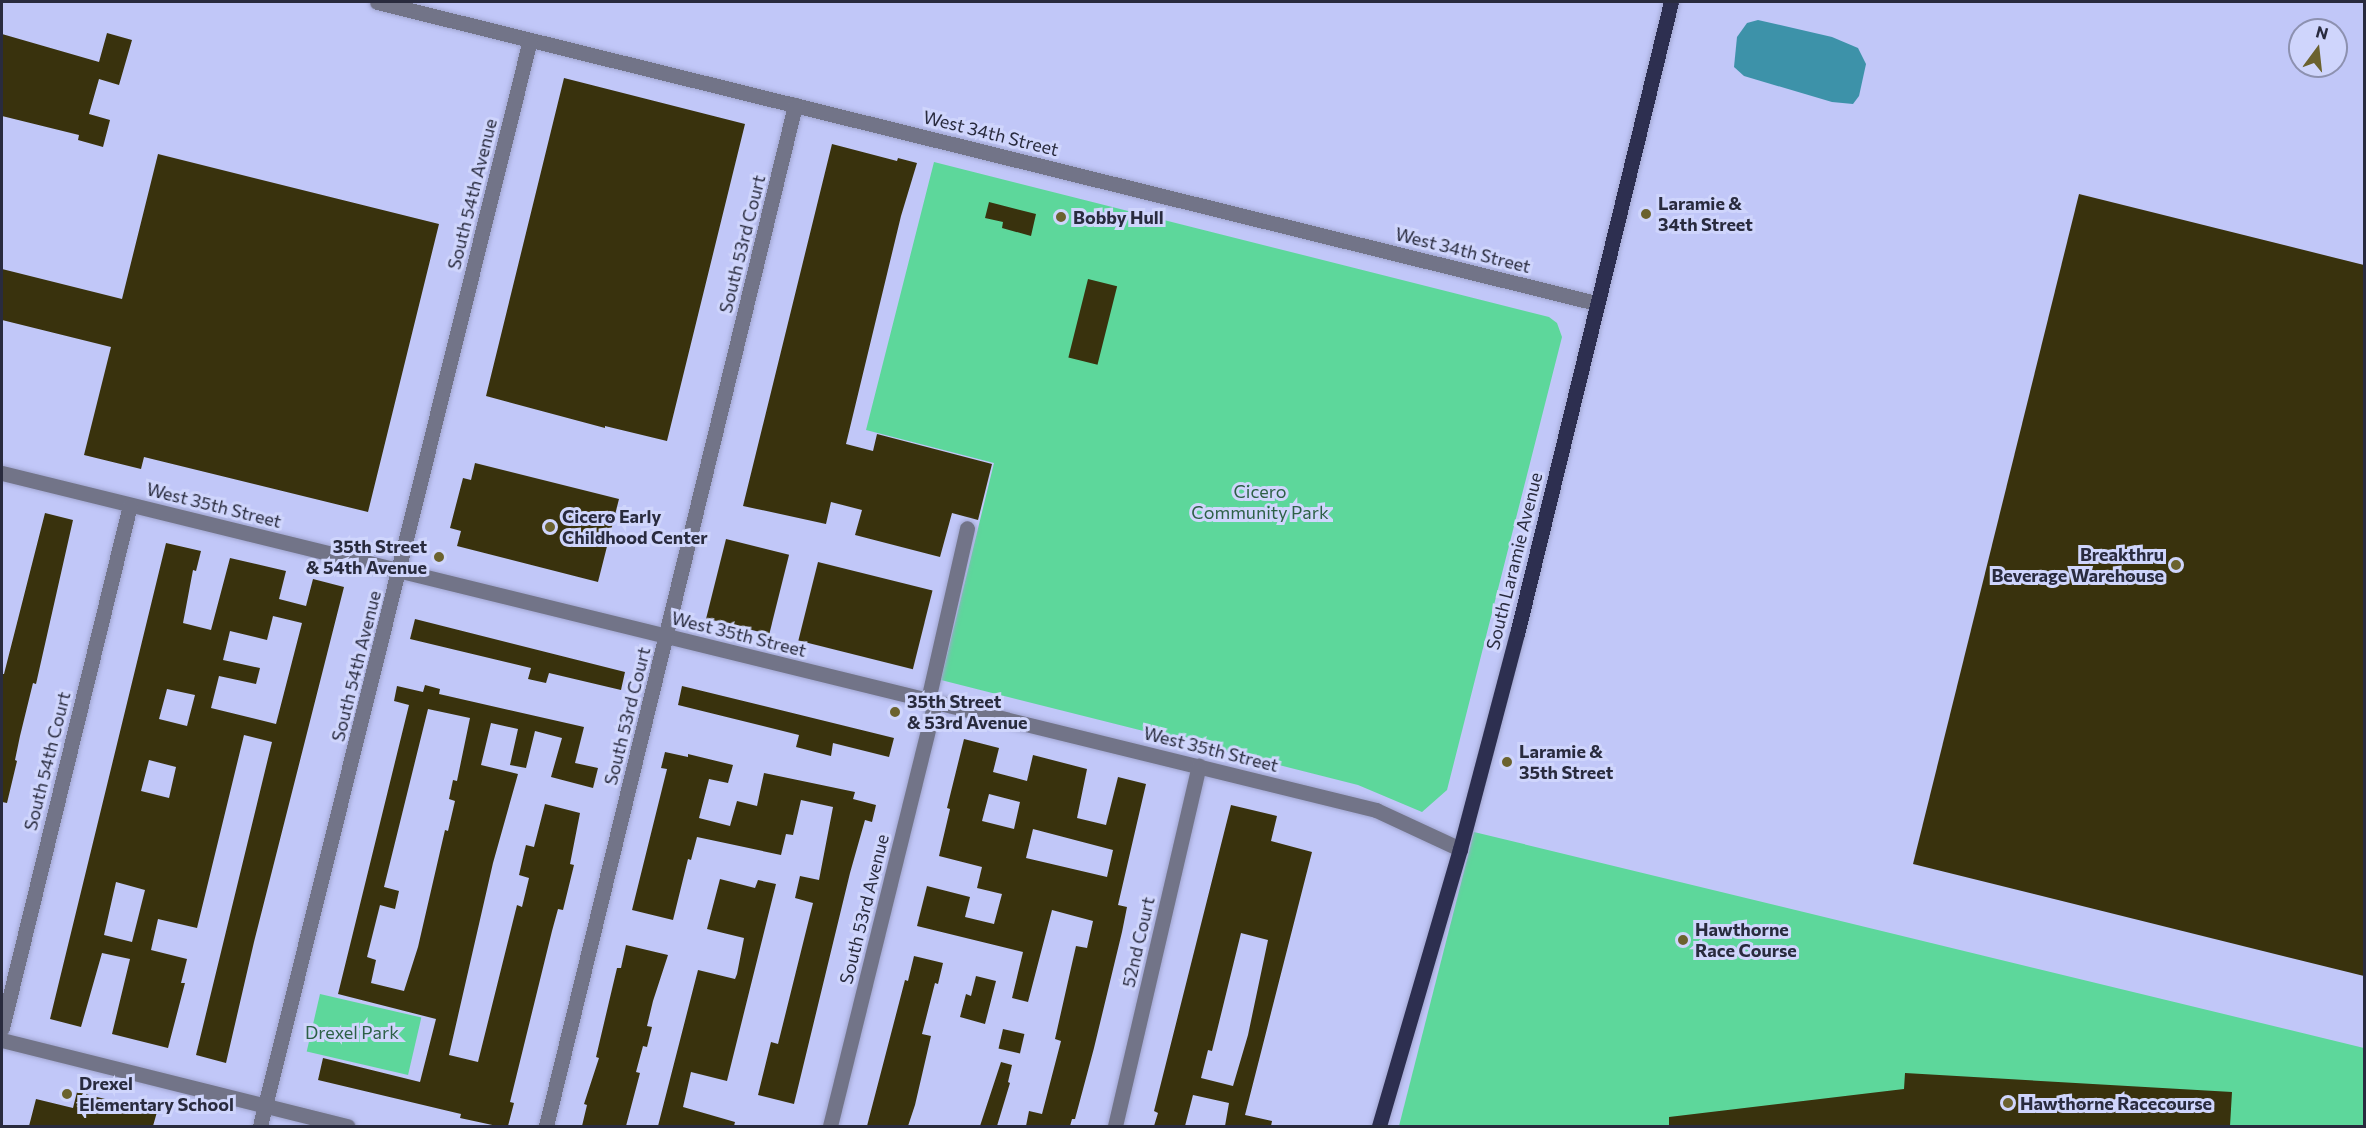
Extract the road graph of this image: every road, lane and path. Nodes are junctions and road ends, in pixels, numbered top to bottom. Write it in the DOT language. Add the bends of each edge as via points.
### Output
graph roads {
  1 [pos="377,2"];
  2 [pos="1671,2"];
  3 [pos="530,40"];
  4 [pos="795,105"];
  5 [pos="1596,303"];
  6 [pos="2,473"];
  7 [pos="130,505"];
  8 [pos="967,528"];
  9 [pos="400,571"];
  10 [pos="667,636"];
  11 [pos="932,701"];
  12 [pos="1199,766"];
  13 [pos="1461,849"];
  14 [pos="2,1028"];
  15 [pos="2,1041"];
  16 [pos="265,1106"];
  17 [pos="260,1126"];
  18 [pos="347,1126"];
  19 [pos="546,1126"];
  20 [pos="830,1126"];
  21 [pos="1115,1126"];
  22 [pos="1379,1126"];
  1 -- 3 [label="street, West 34th Street"];
  2 -- 5 [label="main road, South Laramie Avenue"];
  3 -- 4 [label="street, West 34th Street"];
  3 -- 9 [label="street, South 54th Avenue"];
  4 -- 5 [label="street, West 34th Street"];
  4 -- 10 [label="street, South 53rd Court"];
  5 -- 13 [label="main road, South Laramie Avenue"];
  6 -- 7 [label="street, West 35th Street"];
  7 -- 9 [label="street, West 35th Street"];
  7 -- 14 [label="street, South 54th Court"];
  8 -- 11 [label="street, South 53rd Avenue"];
  9 -- 10 [label="street, West 35th Street"];
  9 -- 16 [label="street, South 54th Avenue"];
  10 -- 11 [label="street, West 35th Street"];
  10 -- 19 [label="street, South 53rd Court"];
  11 -- 12 [label="street, West 35th Street"];
  11 -- 20 [label="street, South 53rd Avenue"];
  12 -- 13 [label="street, West 35th Street" via="1376,810"];
  12 -- 21 [label="street, 52nd Court"];
  13 -- 22 [label="main road, South Laramie Avenue"];
  15 -- 16 [label="street"];
  16 -- 17 [label="street, South 54th Avenue"];
  16 -- 18 [label="street"];
}
